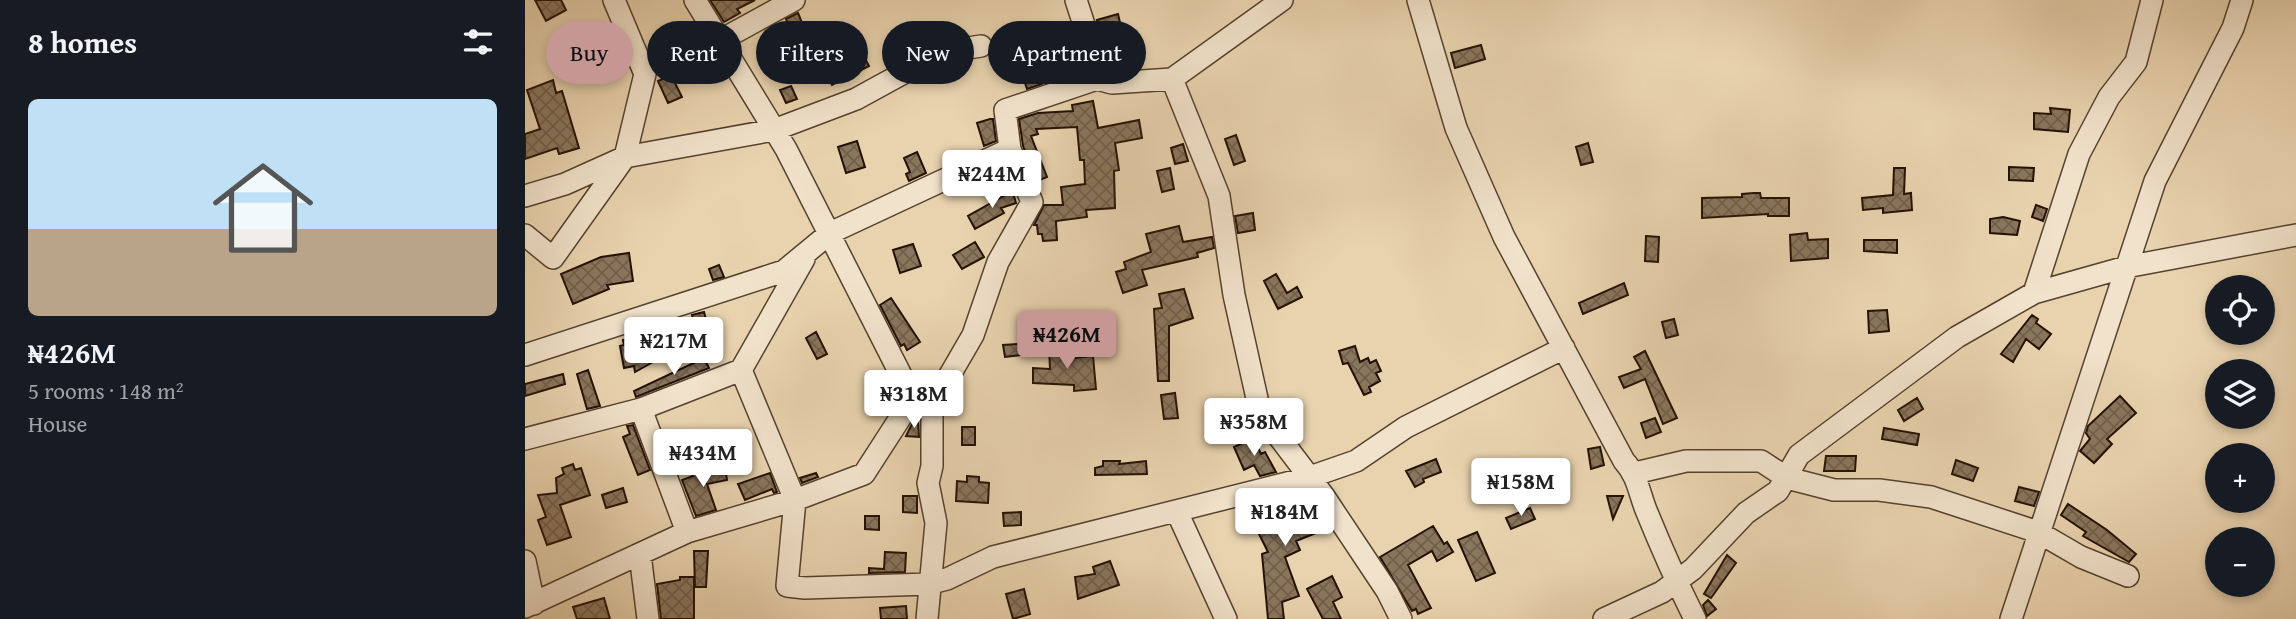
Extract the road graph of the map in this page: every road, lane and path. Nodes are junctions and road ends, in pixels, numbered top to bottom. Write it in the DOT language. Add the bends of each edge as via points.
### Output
graph roads {
  1 [pos="614,0"];
  2 [pos="695,0"];
  3 [pos="794,0"];
  4 [pos="1076,0"];
  5 [pos="1282,0"];
  6 [pos="1418,0"];
  7 [pos="2152,0"];
  8 [pos="2242,0"];
  9 [pos="709,21"];
  10 [pos="1083,21"];
  11 [pos="742,28"];
  12 [pos="981,47"];
  13 [pos="742,76"];
  14 [pos="1172,79"];
  15 [pos="1146,81"];
  16 [pos="1082,84"];
  17 [pos="774,130"];
  18 [pos="1010,149"];
  19 [pos="625,157"];
  20 [pos="525,196"];
  21 [pos="830,233"];
  22 [pos="525,235"];
  23 [pos="2296,235"];
  24 [pos="809,250"];
  25 [pos="2126,267"];
  26 [pos="2034,293"];
  27 [pos="1564,348"];
  28 [pos="525,355"];
  29 [pos="741,370"];
  30 [pos="921,403"];
  31 [pos="641,408"];
  32 [pos="525,439"];
  33 [pos="1635,473"];
  34 [pos="1307,478"];
  35 [pos="1787,478"];
  36 [pos="795,500"];
  37 [pos="1177,512"];
  38 [pos="687,533"];
  39 [pos="2038,533"];
  40 [pos="640,554"];
  41 [pos="525,561"];
  42 [pos="2128,576"];
  43 [pos="1675,580"];
  44 [pos="928,584"];
  45 [pos="529,605"];
  46 [pos="648,619"];
  47 [pos="927,619"];
  48 [pos="1226,619"];
  49 [pos="1401,619"];
  50 [pos="1604,619"];
  51 [pos="1695,619"];
  52 [pos="2011,619"];
  1 -- 19 [label="street" via="645,74"];
  2 -- 9 [label="street"];
  3 -- 11 [label="street"];
  4 -- 10 [label="street"];
  5 -- 14 [label="street"];
  6 -- 27 [label="street" via="1456,128 1504,237"];
  7 -- 26 [label="street" via="2136,62 2109,97 2079,154"];
  8 -- 25 [label="street" via="2233,28 2155,181"];
  12 -- 17 [label="street" via="942,52 856,99"];
  13 -- 17 [label="street"];
  14 -- 15 [label="street"];
  14 -- 34 [label="street" via="1219,196 1234,295 1260,412"];
  16 -- 18 [label="street" via="1005,110"];
  17 -- 19 [label="street"];
  17 -- 21 [label="street"];
  18 -- 21 [label="street"];
  18 -- 30 [label="street" via="1032,202 998,262 973,335 940,392"];
  19 -- 20 [label="street"];
  19 -- 22 [label="street" via="553,258"];
  21 -- 24 [label="street"];
  21 -- 30 [label="street" via="907,387"];
  23 -- 25 [label="street"];
  24 -- 28 [label="street" via="784,271"];
  24 -- 29 [label="street"];
  25 -- 26 [label="street"];
  25 -- 39 [label="street"];
  26 -- 35 [label="street" via="1957,337 1799,455"];
  27 -- 33 [label="street" via="1624,461"];
  27 -- 34 [label="street" via="1406,427 1356,461"];
  29 -- 31 [label="street"];
  29 -- 36 [label="street"];
  30 -- 36 [label="street" via="904,412 864,474"];
  30 -- 44 [label="street" via="932,415 928,483 936,523"];
  31 -- 32 [label="street"];
  31 -- 38 [label="street"];
  33 -- 35 [label="street" via="1685,461 1761,461"];
  33 -- 43 [label="street"];
  34 -- 37 [label="street"];
  34 -- 49 [label="street" via="1380,580"];
  35 -- 39 [label="street" via="1834,490 1878,490 1931,498"];
  35 -- 43 [label="street" via="1693,569"];
  36 -- 38 [label="street"];
  36 -- 44 [label="street" via="787,586"];
  37 -- 44 [label="street" via="993,557"];
  37 -- 48 [label="street"];
  38 -- 40 [label="street"];
  39 -- 42 [label="street"];
  39 -- 52 [label="street"];
  40 -- 45 [label="street"];
  40 -- 46 [label="street"];
  41 -- 45 [label="street"];
  43 -- 50 [label="street" via="1662,592"];
  43 -- 51 [label="street"];
  44 -- 47 [label="street"];
}
